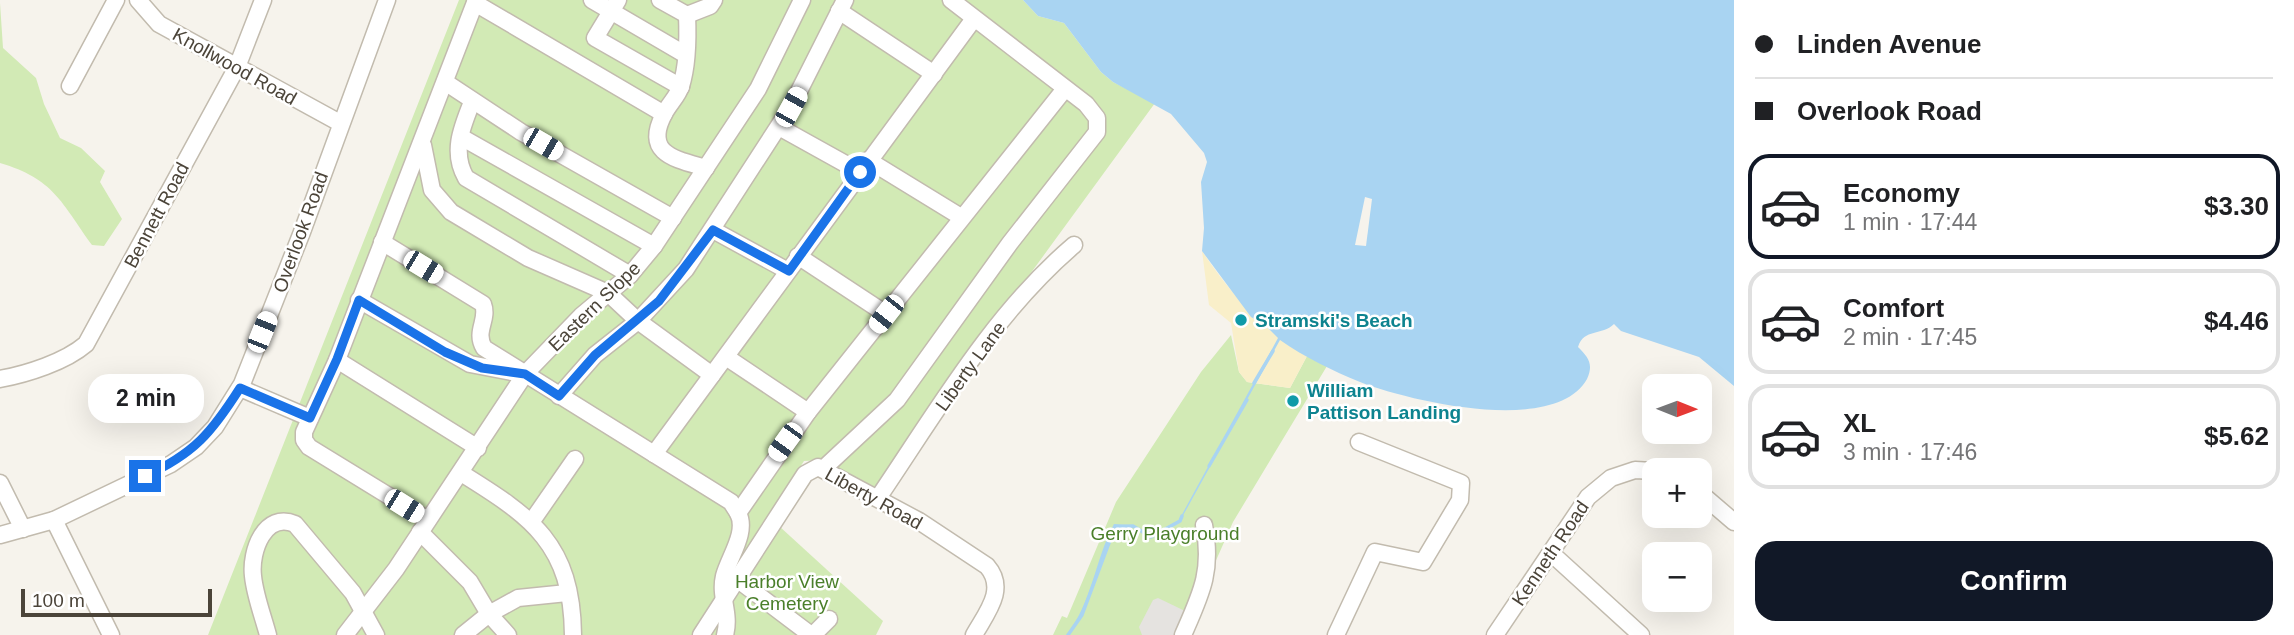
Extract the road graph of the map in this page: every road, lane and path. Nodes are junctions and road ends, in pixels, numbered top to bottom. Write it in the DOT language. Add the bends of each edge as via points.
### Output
graph roads {
  1 [pos="116,0"];
  2 [pos="138,0"];
  3 [pos="262,0"];
  4 [pos="387,0"];
  5 [pos="593,0"];
  6 [pos="660,0"];
  7 [pos="714,0"];
  8 [pos="802,0"];
  9 [pos="951,0"];
  10 [pos="475,1"];
  11 [pos="842,5"];
  12 [pos="615,6"];
  13 [pos="687,15"];
  14 [pos="973,20"];
  15 [pos="686,55"];
  16 [pos="237,67"];
  17 [pos="934,74"];
  18 [pos="444,82"];
  19 [pos="70,86"];
  20 [pos="681,88"];
  21 [pos="1064,90"];
  22 [pos="472,102"];
  23 [pos="664,114"];
  24 [pos="340,123"];
  25 [pos="779,127"];
  26 [pos="461,137"];
  27 [pos="423,139"];
  28 [pos="864,166"];
  29 [pos="706,168"];
  30 [pos="961,217"];
  31 [pos="673,218"];
  32 [pos="713,230"];
  33 [pos="382,242"];
  34 [pos="1074,245"];
  35 [pos="654,246"];
  36 [pos="798,256"];
  37 [pos="789,271"];
  38 [pos="630,275"];
  39 [pos="608,293"];
  40 [pos="359,300"];
  41 [pos="886,314"];
  42 [pos="638,321"];
  43 [pos="726,357"];
  44 [pos="337,359"];
  45 [pos="525,374"];
  46 [pos="712,375"];
  47 [pos="0,379"];
  48 [pos="240,388"];
  49 [pos="559,396"];
  50 [pos="808,412"];
  51 [pos="310,418"];
  52 [pos="1359,442"];
  53 [pos="478,448"];
  54 [pos="654,454"];
  55 [pos="575,459"];
  56 [pos="822,469"];
  57 [pos="1642,470"];
  58 [pos="461,473"];
  59 [pos="0,483"];
  60 [pos="877,498"];
  61 [pos="1712,503"];
  62 [pos="738,513"];
  63 [pos="54,520"];
  64 [pos="532,521"];
  65 [pos="1734,522"];
  66 [pos="1204,525"];
  67 [pos="424,526"];
  68 [pos="23,529"];
  69 [pos="0,536"];
  70 [pos="1552,553"];
  71 [pos="737,579"];
  72 [pos="567,593"];
  73 [pos="726,606"];
  74 [pos="364,610"];
  75 [pos="489,614"];
  76 [pos="829,619"];
  77 [pos="111,635"];
  78 [pos="268,635"];
  79 [pos="345,635"];
  80 [pos="376,635"];
  81 [pos="463,635"];
  82 [pos="508,635"];
  83 [pos="573,635"];
  84 [pos="701,635"];
  85 [pos="725,635"];
  86 [pos="812,635"];
  87 [pos="974,635"];
  88 [pos="1183,635"];
  89 [pos="1336,635"];
  90 [pos="1495,635"];
  91 [pos="1641,635"];
  1 -- 19 [label="street"];
  2 -- 16 [label="street, Knollwood Road" via="159,24"];
  3 -- 16 [label="street, Bennett Road"];
  4 -- 24 [label="street, Overlook Road"];
  5 -- 12 [label="street"];
  6 -- 13 [label="street"];
  7 -- 13 [label="street"];
  8 -- 29 [label="street, Eastern Slope" via="758,89"];
  9 -- 14 [label="street"];
  10 -- 18 [label="street"];
  10 -- 23 [label="street"];
  11 -- 17 [label="street"];
  11 -- 25 [label="street"];
  12 -- 15 [label="street"];
  12 -- 20 [label="street" via="595,38"];
  13 -- 15 [label="street"];
  14 -- 17 [label="street"];
  14 -- 21 [label="street"];
  15 -- 20 [label="street"];
  16 -- 24 [label="street, Knollwood Road"];
  16 -- 47 [label="street, Bennett Road" via="86,344 34,370"];
  17 -- 28 [label="street"];
  18 -- 22 [label="street"];
  18 -- 27 [label="street"];
  20 -- 23 [label="street"];
  21 -- 30 [label="street"];
  21 -- 56 [label="street" via="1094,112 1097,132 897,400"];
  22 -- 26 [label="street"];
  22 -- 31 [label="street"];
  23 -- 29 [label="street" via="657,140 660,149 671,158"];
  24 -- 48 [label="street, Overlook Road"];
  25 -- 28 [label="street"];
  25 -- 32 [label="street"];
  26 -- 35 [label="street"];
  26 -- 38 [label="street" via="457,158 466,178"];
  27 -- 33 [label="street"];
  27 -- 39 [label="street" via="432,190 443,206 528,258"];
  28 -- 30 [label="street"];
  28 -- 36 [label="street"];
  29 -- 31 [label="street, Eastern Slope"];
  30 -- 41 [label="street"];
  31 -- 35 [label="street, Eastern Slope"];
  32 -- 37 [label="street"];
  32 -- 42 [label="street" via="686,269"];
  33 -- 40 [label="street"];
  33 -- 45 [label="street" via="484,304 479,330 482,345"];
  34 -- 60 [label="street, Liberty Lane" via="1026,291"];
  35 -- 38 [label="street, Eastern Slope"];
  36 -- 37 [label="street"];
  36 -- 41 [label="street"];
  37 -- 43 [label="street"];
  38 -- 39 [label="street, Eastern Slope"];
  39 -- 42 [label="street"];
  39 -- 45 [label="street, Eastern Slope"];
  40 -- 44 [label="street"];
  40 -- 45 [label="street" via="470,364"];
  41 -- 50 [label="street"];
  42 -- 46 [label="street"];
  42 -- 49 [label="street" via="595,355"];
  43 -- 46 [label="street"];
  43 -- 50 [label="street"];
  44 -- 51 [label="street"];
  44 -- 53 [label="street"];
  45 -- 49 [label="street"];
  45 -- 53 [label="street, Eastern Slope"];
  46 -- 54 [label="street"];
  48 -- 51 [label="street"];
  48 -- 63 [label="street, Overlook Road" via="196,447 171,464"];
  49 -- 54 [label="street"];
  50 -- 62 [label="street"];
  51 -- 67 [label="street" via="304,440 309,447"];
  52 -- 89 [label="street" via="1461,483 1460,500 1423,562 1376,552"];
  53 -- 58 [label="street, Eastern Slope"];
  54 -- 62 [label="street" via="731,502"];
  55 -- 64 [label="street"];
  56 -- 60 [label="street, Liberty Road"];
  56 -- 71 [label="street, Liberty Road" via="805,474"];
  57 -- 70 [label="street, Kenneth Road" via="1611,478 1588,497"];
  58 -- 64 [label="street"];
  58 -- 67 [label="street, Eastern Slope"];
  59 -- 68 [label="street"];
  60 -- 87 [label="street, Liberty Road" via="919,521 995,575 998,587"];
  61 -- 65 [label="street"];
  62 -- 73 [label="street" via="741,529 721,589"];
  63 -- 68 [label="street, Overlook Road"];
  63 -- 77 [label="street"];
  64 -- 72 [label="street" via="558,559"];
  66 -- 88 [label="street" via="1209,566"];
  67 -- 74 [label="street, Eastern Slope"];
  67 -- 75 [label="street" via="470,582"];
  68 -- 69 [label="street, Overlook Road"];
  70 -- 90 [label="street, Kenneth Road"];
  70 -- 91 [label="street"];
  71 -- 73 [label="street, Liberty Road"];
  71 -- 86 [label="street"];
  72 -- 75 [label="street" via="517,598"];
  72 -- 83 [label="street"];
  73 -- 84 [label="street, Liberty Road"];
  73 -- 85 [label="street"];
  74 -- 78 [label="street" via="295,524 276,521 266,528 253,563"];
  74 -- 79 [label="street, Eastern Slope"];
  74 -- 80 [label="street"];
  75 -- 81 [label="street"];
  75 -- 82 [label="street"];
  76 -- 86 [label="street"];
}
